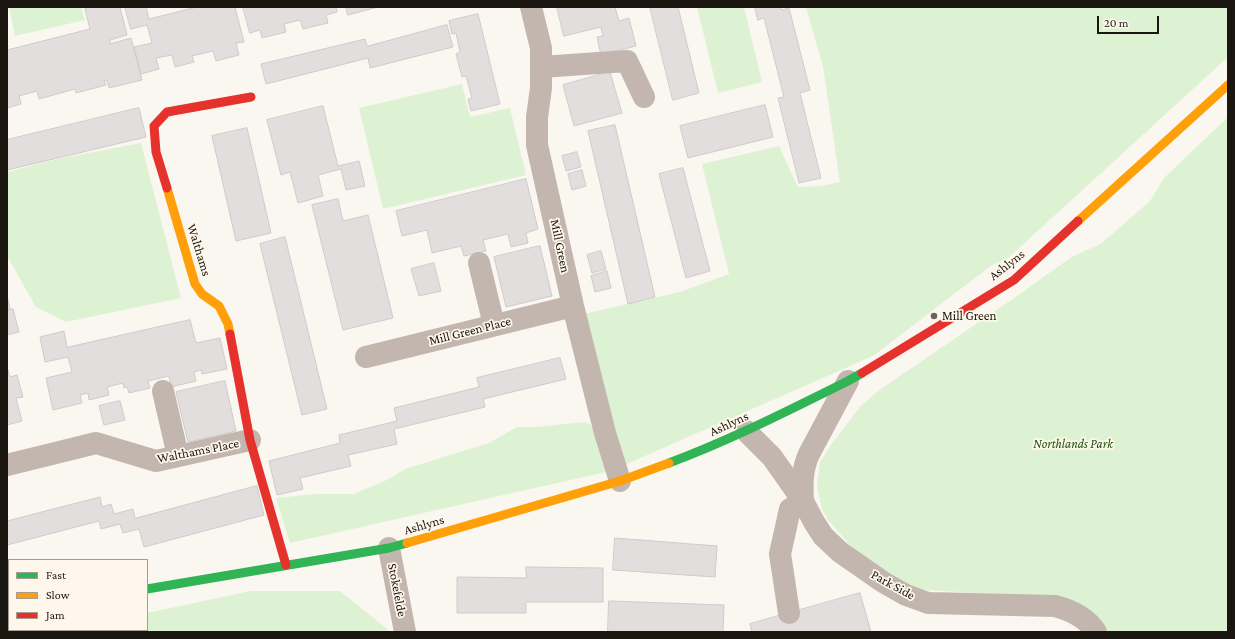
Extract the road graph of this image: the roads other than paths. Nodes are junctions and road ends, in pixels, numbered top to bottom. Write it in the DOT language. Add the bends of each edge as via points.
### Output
graph roads {
  1 [pos="531,7"];
  2 [pos="541,67"];
  3 [pos="1228,85"];
  4 [pos="251,97"];
  5 [pos="644,97"];
  6 [pos="479,263"];
  7 [pos="573,306"];
  8 [pos="494,325"];
  9 [pos="366,356"];
  10 [pos="848,381"];
  11 [pos="163,391"];
  12 [pos="746,431"];
  13 [pos="250,440"];
  14 [pos="178,456"];
  15 [pos="7,465"];
  16 [pos="620,481"];
  17 [pos="803,501"];
  18 [pos="389,548"];
  19 [pos="286,565"];
  20 [pos="148,589"];
  21 [pos="789,613"];
  22 [pos="405,632"];
  23 [pos="1096,632"];
  1 -- 2 [label="street, Mill Green" via="541,48"];
  2 -- 5 [label="street" via="627,61"];
  2 -- 7 [label="street, Mill Green" via="537,145"];
  3 -- 10 [label="street, Ashlyns" via="1014,280"];
  4 -- 13 [label="street, Walthams" via="167,112 154,126 156,152 195,284 202,294 219,306 228,324"];
  6 -- 8 [label="street"];
  7 -- 8 [label="street, Mill Green Place"];
  7 -- 16 [label="street, Mill Green" via="605,433"];
  8 -- 9 [label="street, Mill Green Place"];
  10 -- 12 [label="street, Ashlyns"];
  10 -- 17 [label="street" via="805,464"];
  11 -- 14 [label="street"];
  12 -- 16 [label="street, Ashlyns" via="699,452"];
  12 -- 17 [label="street, Park Side" via="772,457"];
  13 -- 14 [label="street, Walthams Place"];
  13 -- 19 [label="street, Walthams"];
  14 -- 15 [label="street, Walthams Place" via="156,461 96,443"];
  16 -- 18 [label="street, Ashlyns"];
  17 -- 21 [label="street" via="790,509 780,554"];
  17 -- 23 [label="street, Park Side" via="823,536 840,552 906,595 928,603 1055,606 1083,618"];
  18 -- 19 [label="street, Ashlyns"];
  18 -- 22 [label="street, Stokefelde"];
  19 -- 20 [label="street, Ashlyns"];
}
